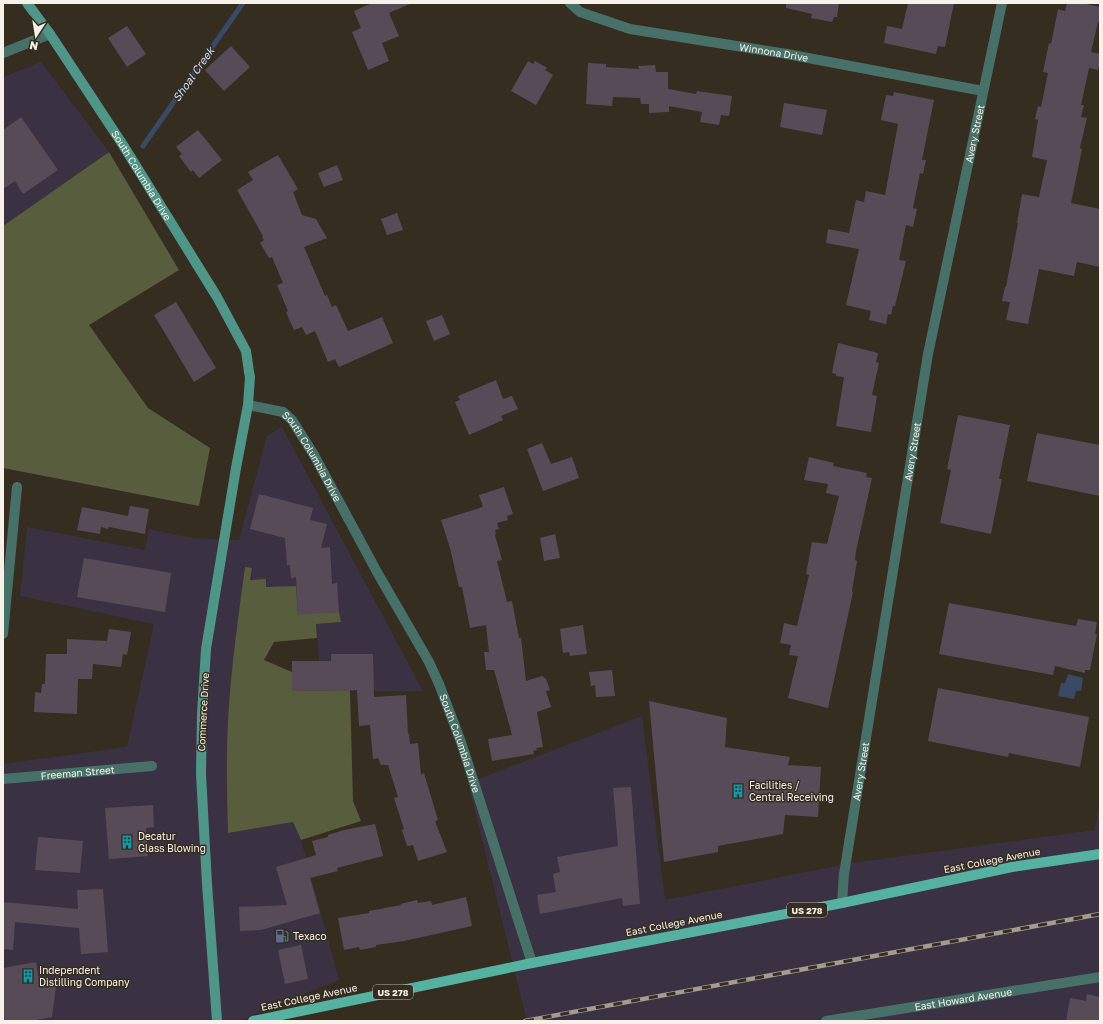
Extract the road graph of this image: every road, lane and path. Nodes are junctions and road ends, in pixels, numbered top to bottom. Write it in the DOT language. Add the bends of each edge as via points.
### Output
graph roads {
  1 [pos="27,3"];
  2 [pos="570,3"];
  3 [pos="1002,3"];
  4 [pos="50,34"];
  5 [pos="3,53"];
  6 [pos="983,91"];
  7 [pos="248,405"];
  8 [pos="17,487"];
  9 [pos="3,634"];
  10 [pos="152,766"];
  11 [pos="3,779"];
  12 [pos="1100,854"];
  13 [pos="842,903"];
  14 [pos="532,962"];
  15 [pos="1100,976"];
  16 [pos="217,1021"];
  17 [pos="254,1021"];
  18 [pos="826,1021"];
  1 -- 4 [label="main road, South Columbia Drive"];
  2 -- 6 [label="street, Winnona Drive" via="580,12 630,29 787,54"];
  3 -- 6 [label="street, Avery Street"];
  4 -- 5 [label="street"];
  4 -- 7 [label="main road, South Columbia Drive" via="123,145 221,303 246,351 250,377"];
  6 -- 13 [label="street, Avery Street" via="928,354 844,874"];
  7 -- 14 [label="street, South Columbia Drive" via="283,412 292,420 429,662 461,742"];
  7 -- 16 [label="main road, Commerce Drive" via="206,649 202,714 201,774"];
  8 -- 9 [label="street"];
  10 -- 11 [label="street, Freeman Street"];
  12 -- 13 [label="main road, East College Avenue / US 278" via="1012,867"];
  13 -- 14 [label="main road, East College Avenue / US 278"];
  14 -- 17 [label="main road, East College Avenue / US 278"];
  15 -- 18 [label="street, East Howard Avenue"];
}
